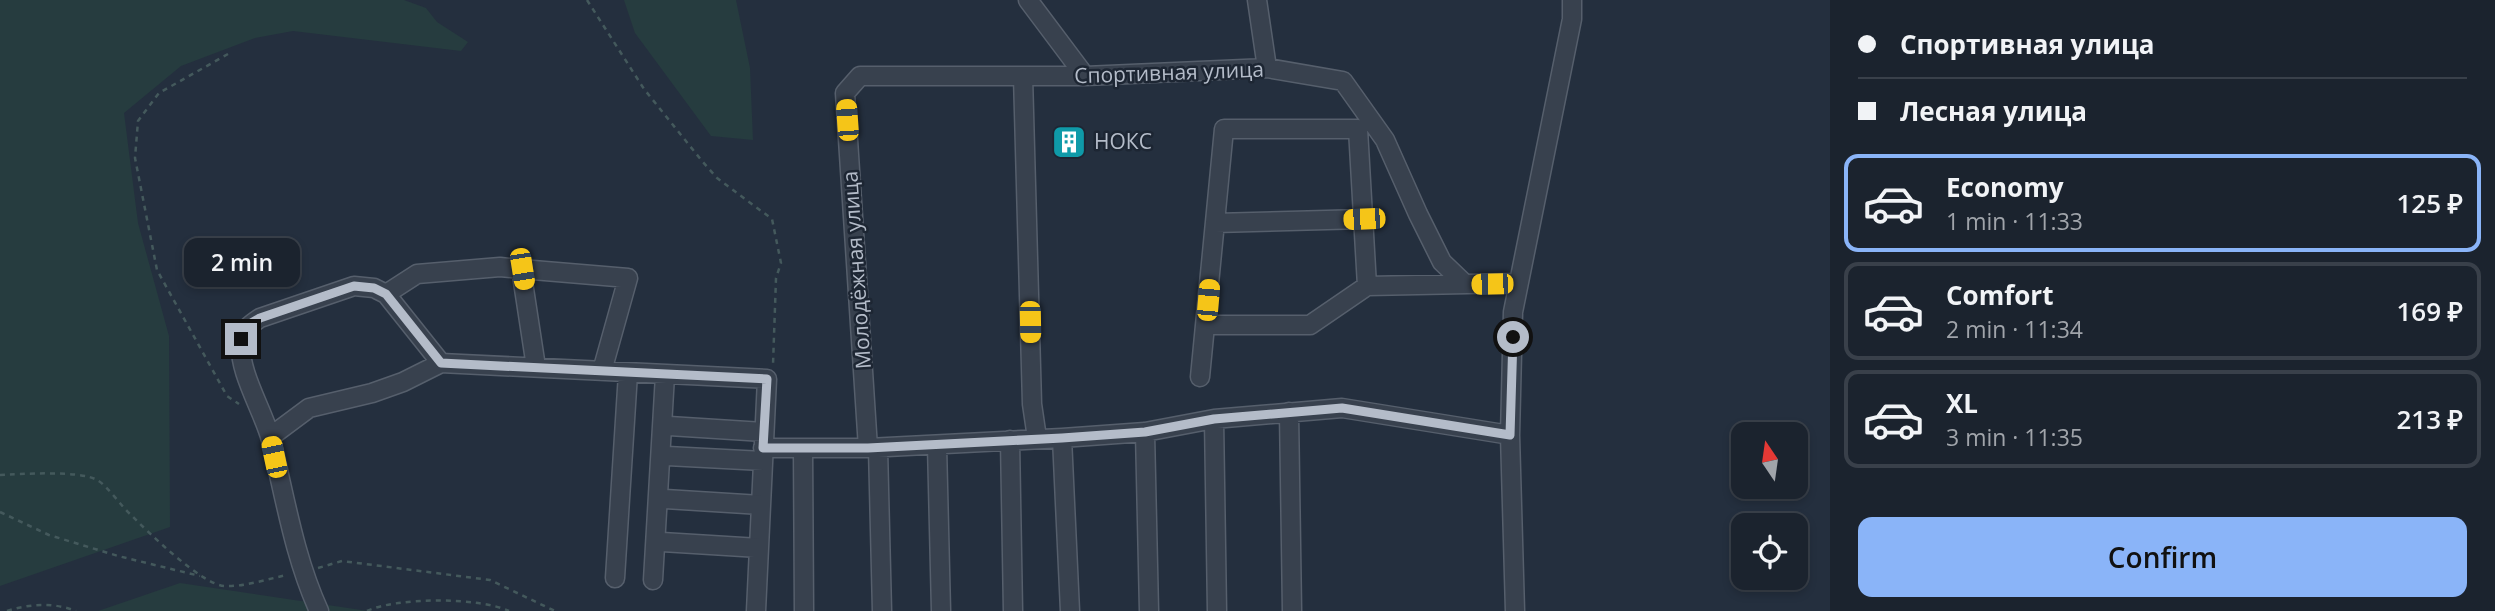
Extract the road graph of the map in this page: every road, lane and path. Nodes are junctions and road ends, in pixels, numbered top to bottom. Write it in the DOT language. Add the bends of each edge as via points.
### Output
graph roads {
  1 [pos="587,0"];
  2 [pos="1028,0"];
  3 [pos="1257,0"];
  4 [pos="1572,0"];
  5 [pos="228,54"];
  6 [pos="1267,68"];
  7 [pos="1023,76"];
  8 [pos="1085,76"];
  9 [pos="845,93"];
  10 [pos="1364,219"];
  11 [pos="1215,223"];
  12 [pos="522,269"];
  13 [pos="1518,283"];
  14 [pos="1465,284"];
  15 [pos="1367,286"];
  16 [pos="386,294"];
  17 [pos="1205,325"];
  18 [pos="441,363"];
  19 [pos="536,368"];
  20 [pos="602,371"];
  21 [pos="628,373"];
  22 [pos="665,375"];
  23 [pos="1200,377"];
  24 [pos="767,379"];
  25 [pos="1289,412"];
  26 [pos="1214,419"];
  27 [pos="669,426"];
  28 [pos="267,430"];
  29 [pos="1145,432"];
  30 [pos="1510,435"];
  31 [pos="1037,438"];
  32 [pos="1062,438"];
  33 [pos="1010,440"];
  34 [pos="937,445"];
  35 [pos="764,447"];
  36 [pos="873,448"];
  37 [pos="803,450"];
  38 [pos="667,456"];
  39 [pos="0,475"];
  40 [pos="665,499"];
  41 [pos="761,505"];
  42 [pos="0,512"];
  43 [pos="662,542"];
  44 [pos="759,548"];
  45 [pos="304,571"];
  46 [pos="201,577"];
  47 [pos="615,578"];
  48 [pos="653,580"];
  49 [pos="7,611"];
  50 [pos="76,611"];
  51 [pos="318,611"];
  52 [pos="367,611"];
  53 [pos="509,611"];
  54 [pos="555,611"];
  55 [pos="756,611"];
  56 [pos="804,611"];
  57 [pos="882,611"];
  58 [pos="941,611"];
  59 [pos="1013,611"];
  60 [pos="1070,611"];
  61 [pos="1149,611"];
  62 [pos="1216,611"];
  63 [pos="1292,611"];
  64 [pos="1515,611"];
  1 -- 24 [label="path" via="644,89 702,161 717,178 772,219 781,263 776,278 773,376"];
  2 -- 8 [label="street"];
  3 -- 6 [label="street"];
  4 -- 13 [label="street" via="1572,19"];
  5 -- 28 [label="path" via="159,93 138,121 135,158 157,270 227,396"];
  6 -- 8 [label="street, Спортивная улица"];
  6 -- 14 [label="street, Спортивная улица" via="1343,81 1385,140 1442,262"];
  7 -- 8 [label="street, Спортивная улица"];
  7 -- 9 [label="street, Спортивная улица" via="860,76"];
  7 -- 31 [label="street" via="1032,404"];
  9 -- 36 [label="street, Молодёжная улица"];
  10 -- 11 [label="street"];
  10 -- 11 [label="street" via="1358,128 1224,129"];
  10 -- 15 [label="street"];
  11 -- 17 [label="street"];
  12 -- 16 [label="street" via="417,274"];
  12 -- 19 [label="street"];
  12 -- 20 [label="street" via="628,278"];
  13 -- 14 [label="street"];
  13 -- 30 [label="street"];
  14 -- 15 [label="street"];
  15 -- 17 [label="street" via="1310,325"];
  16 -- 18 [label="street"];
  16 -- 28 [label="street" via="354,286 248,325 241,339 242,357"];
  17 -- 23 [label="street"];
  18 -- 19 [label="street"];
  18 -- 28 [label="street" via="372,393 309,408"];
  19 -- 20 [label="street"];
  20 -- 21 [label="street"];
  21 -- 22 [label="street"];
  21 -- 47 [label="street"];
  22 -- 24 [label="street"];
  22 -- 48 [label="street"];
  24 -- 35 [label="street"];
  25 -- 26 [label="street"];
  25 -- 30 [label="street" via="1342,408"];
  25 -- 63 [label="street"];
  26 -- 29 [label="street"];
  26 -- 62 [label="street"];
  27 -- 35 [label="street"];
  28 -- 45 [label="street"];
  29 -- 32 [label="street"];
  29 -- 61 [label="street"];
  30 -- 64 [label="street"];
  31 -- 32 [label="street"];
  31 -- 33 [label="street"];
  32 -- 60 [label="street"];
  33 -- 34 [label="street"];
  33 -- 59 [label="street"];
  34 -- 36 [label="street"];
  34 -- 58 [label="street"];
  35 -- 37 [label="street"];
  35 -- 38 [label="street"];
  35 -- 41 [label="street"];
  36 -- 37 [label="street"];
  36 -- 57 [label="street, Молодёжная улица"];
  37 -- 56 [label="street"];
  39 -- 46 [label="path" via="97,480"];
  40 -- 41 [label="street"];
  41 -- 44 [label="street"];
  42 -- 46 [label="path" via="49,535"];
  43 -- 44 [label="street"];
  44 -- 55 [label="street"];
  45 -- 46 [label="path" via="222,586"];
  45 -- 51 [label="street"];
  45 -- 54 [label="path" via="342,561 490,580"];
  49 -- 50 [label="path" via="28,604"];
  52 -- 53 [label="path" via="396,603 468,601"];
}
